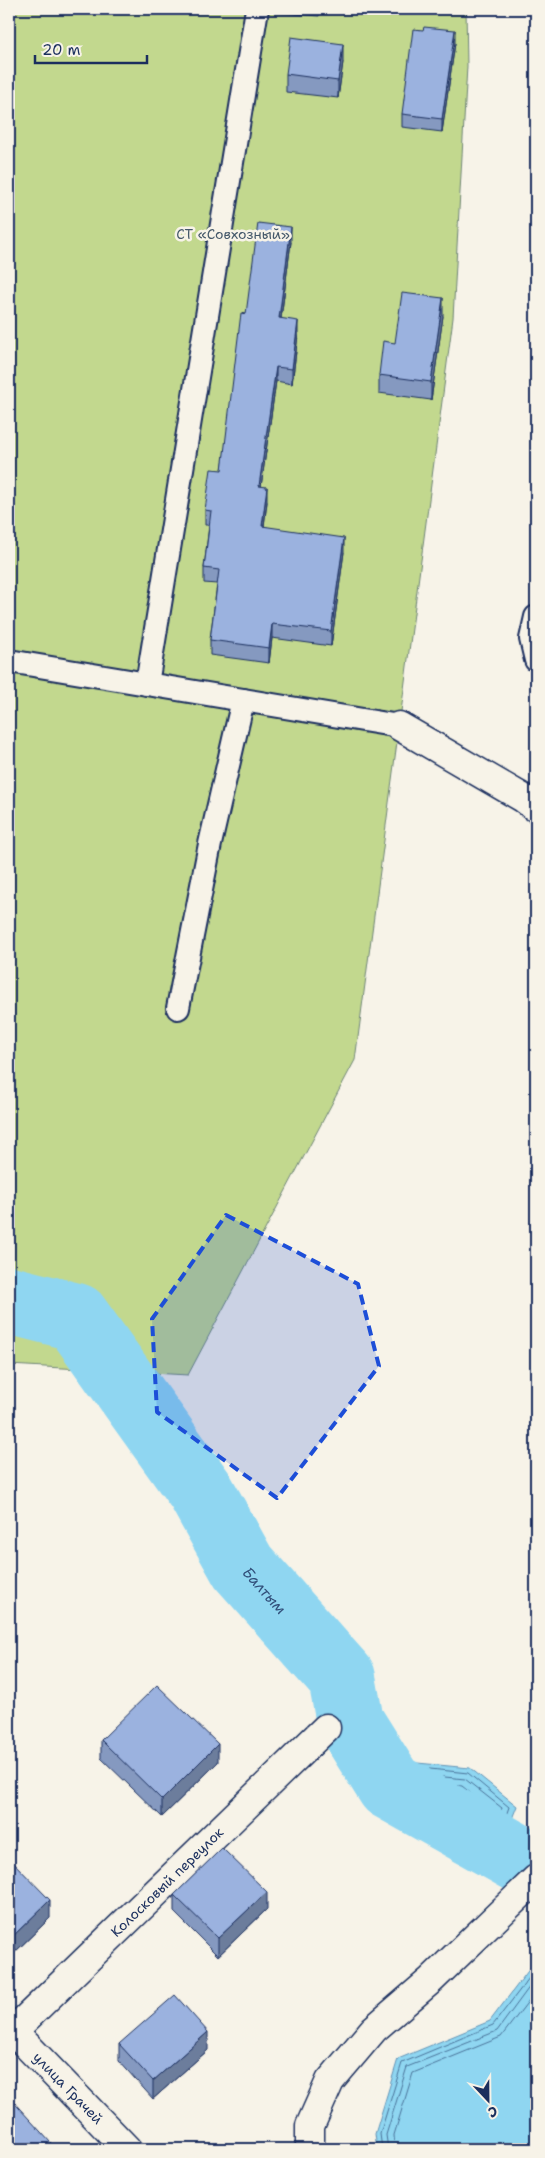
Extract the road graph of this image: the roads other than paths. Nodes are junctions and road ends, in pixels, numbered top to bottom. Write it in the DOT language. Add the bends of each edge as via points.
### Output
graph roads {
  1 [pos="257,9"];
  2 [pos="536,617"];
  3 [pos="536,660"];
  4 [pos="9,661"];
  5 [pos="147,684"];
  6 [pos="242,700"];
  7 [pos="399,726"];
  8 [pos="536,808"];
  9 [pos="178,1008"];
  10 [pos="326,1728"];
  11 [pos="536,1880"];
  12 [pos="10,2031"];
  13 [pos="127,2149"];
  14 [pos="310,2149"];
  1 -- 5 [label="lane"];
  2 -- 3 [label="lane" via="531,639"];
  4 -- 5 [label="lane"];
  5 -- 6 [label="lane"];
  6 -- 7 [label="lane"];
  6 -- 9 [label="lane"];
  7 -- 8 [label="street"];
  10 -- 12 [label="street, Колосковый переулок"];
  11 -- 14 [label="street" via="431,1980 374,2028 330,2081 310,2126"];
  12 -- 13 [label="street, улица Грачей"];
}
